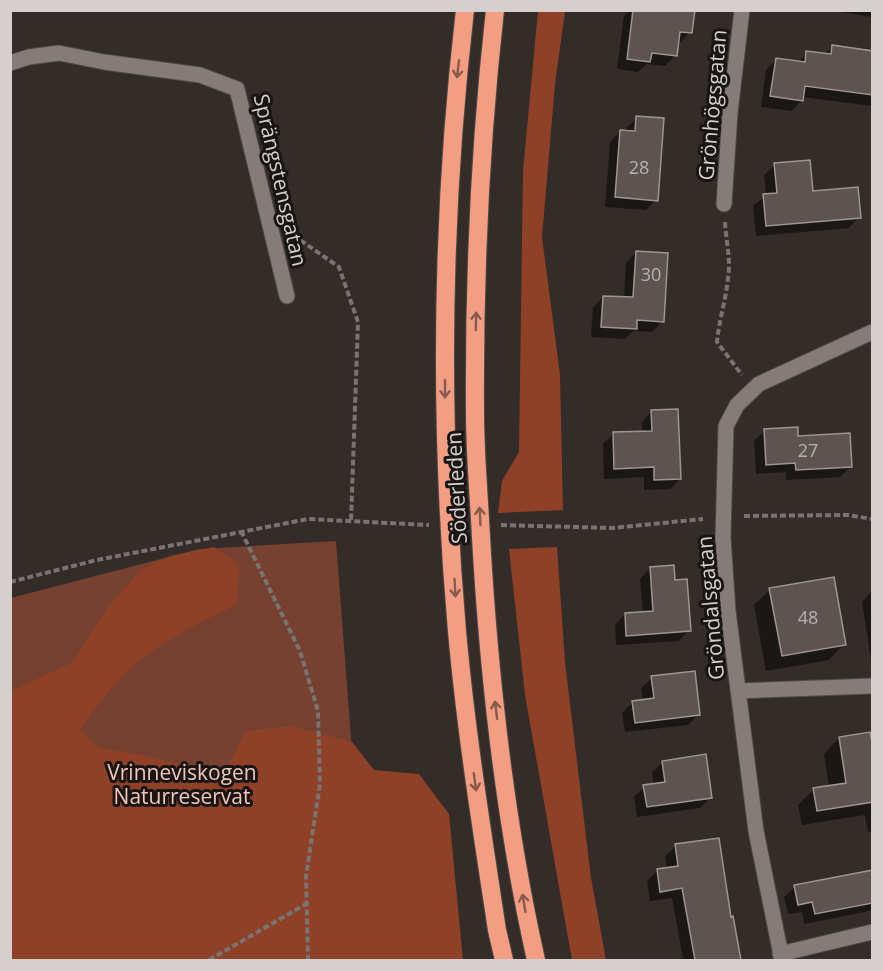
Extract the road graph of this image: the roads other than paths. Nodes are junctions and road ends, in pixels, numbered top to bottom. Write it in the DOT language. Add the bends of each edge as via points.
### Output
graph roads {
  1 [pos="465,10"];
  2 [pos="495,10"];
  3 [pos="742,10"];
  4 [pos="10,63"];
  5 [pos="724,204"];
  6 [pos="287,296"];
  7 [pos="873,332"];
  8 [pos="873,686"];
  9 [pos="738,691"];
  10 [pos="873,932"];
  11 [pos="781,957"];
  12 [pos="504,960"];
  13 [pos="536,960"];
  1 -- 12 [label="highway, Söderleden, one-way" via="455,91 446,251 445,425 457,631 468,733"];
  13 -- 2 [label="highway, Söderleden, one-way" via="495,707 475,415 477,246"];
  3 -- 5 [label="street, Grönhögsgatan"];
  4 -- 6 [label="street, Sprängstensgatan" via="59,53 200,75 237,89"];
  7 -- 9 [label="street, Gröndalsgatan" via="759,384 737,405 726,426 723,517 728,611"];
  8 -- 9 [label="street"];
  9 -- 11 [label="street, Gröndalsgatan" via="756,831"];
  10 -- 11 [label="street"];
}
